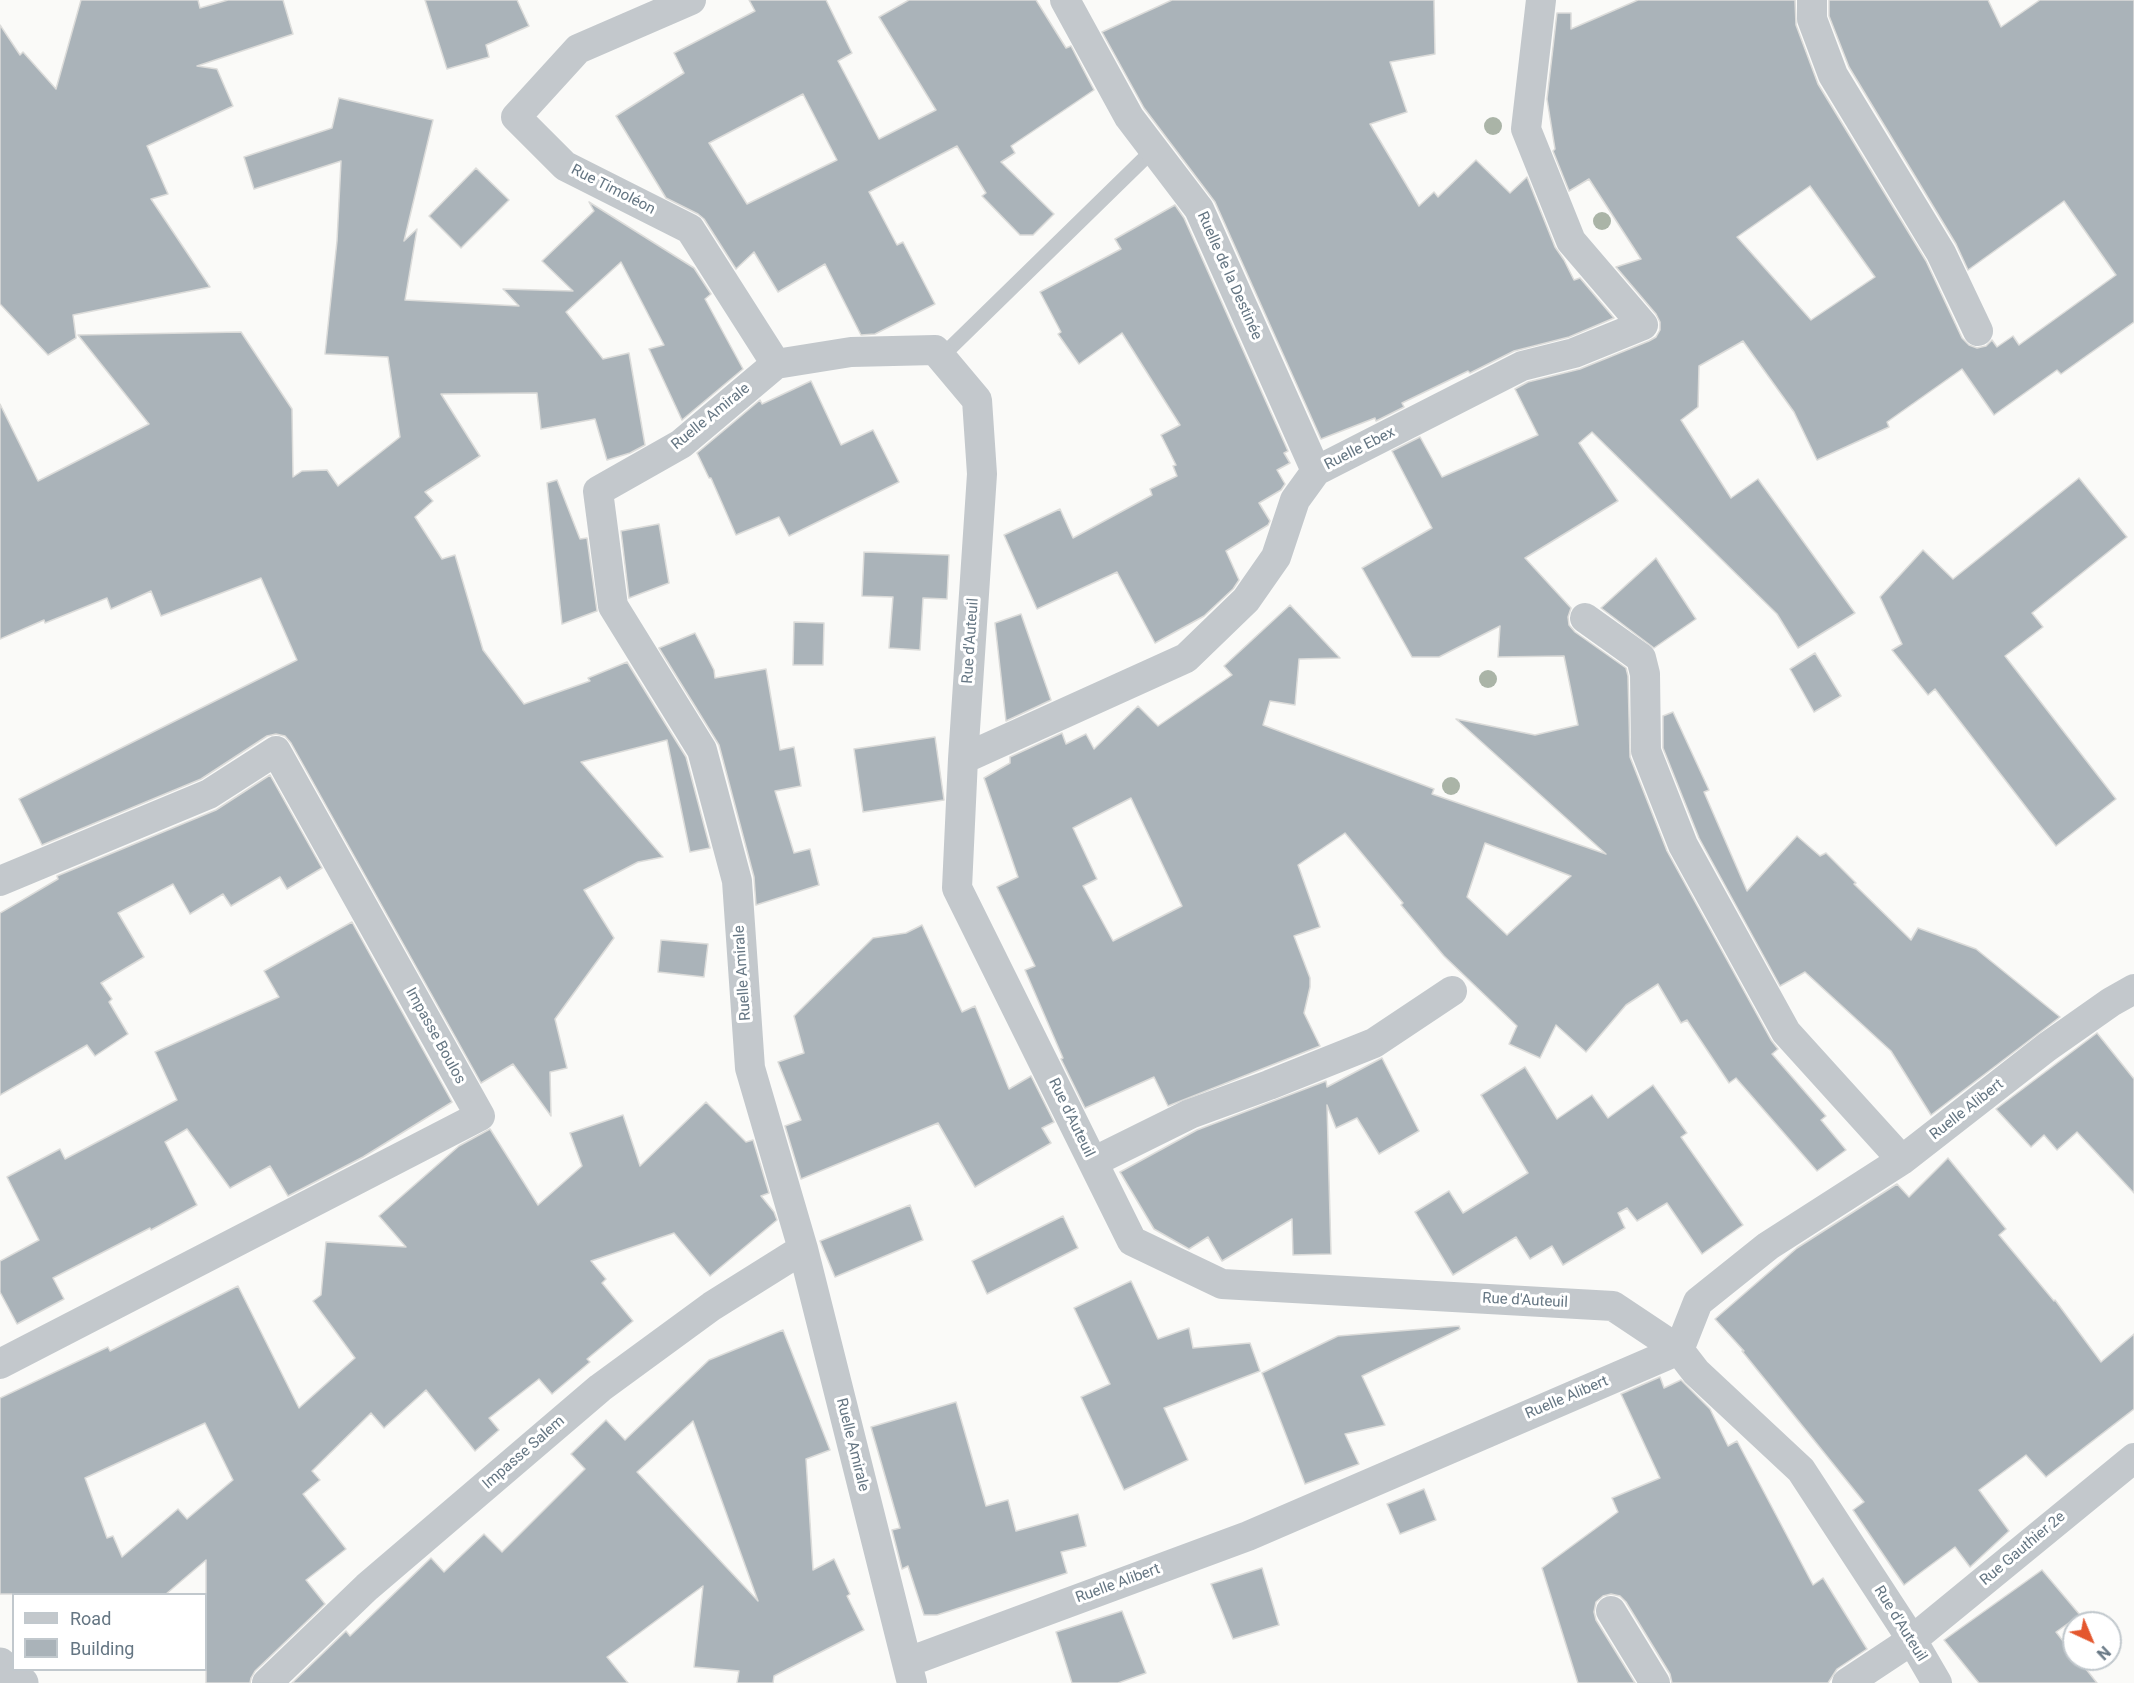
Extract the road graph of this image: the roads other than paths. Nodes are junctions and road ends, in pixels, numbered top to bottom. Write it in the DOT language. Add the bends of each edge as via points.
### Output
graph roads {
  1 [pos="691,0"];
  2 [pos="1065,0"];
  3 [pos="1541,0"];
  4 [pos="1812,0"];
  5 [pos="1153,150"];
  6 [pos="1978,332"];
  7 [pos="941,357"];
  8 [pos="776,364"];
  9 [pos="1316,471"];
  10 [pos="1585,618"];
  11 [pos="963,759"];
  12 [pos="0,881"];
  13 [pos="2134,989"];
  14 [pos="1452,991"];
  15 [pos="1902,1160"];
  16 [pos="1093,1162"];
  17 [pos="802,1249"];
  18 [pos="1679,1350"];
  19 [pos="0,1364"];
  20 [pos="2134,1458"];
  21 [pos="1611,1611"];
  22 [pos="1912,1640"];
  23 [pos="0,1664"];
  24 [pos="910,1672"];
  25 [pos="22,1683"];
  26 [pos="267,1683"];
  27 [pos="1655,1683"];
  28 [pos="1847,1683"];
  29 [pos="1936,1683"];
  1 -- 8 [label="street, Rue Timoléon" via="578,49 516,117 564,166 690,229"];
  2 -- 5 [label="street, Ruelle de la Destinée" via="1129,117"];
  3 -- 9 [label="street, Ruelle Ebex" via="1526,129 1571,241 1643,326 1574,353 1522,366"];
  4 -- 6 [label="street" via="1812,19 1833,75 1941,253"];
  5 -- 7 [label="lane"];
  5 -- 9 [label="street, Ruelle de la Destinée" via="1199,209"];
  7 -- 8 [label="street" via="935,350 851,352"];
  7 -- 11 [label="street, Rue d'Auteuil" via="977,400 982,474"];
  8 -- 17 [label="street, Ruelle Amirale" via="681,444 598,491 613,606 702,750 726,837 737,881 750,1068"];
  9 -- 11 [label="street, Ruelle Ebex" via="1295,500 1276,557 1246,600 1186,658"];
  10 -- 15 [label="street" via="1641,658 1645,674 1646,751 1654,772 1683,845 1786,1032"];
  11 -- 16 [label="street, Rue d'Auteuil" via="957,888"];
  12 -- 19 [label="street, Impasse Boulos" via="209,794 276,751 480,1116"];
  13 -- 15 [label="street, Ruelle Alibert" via="2047,1047"];
  14 -- 16 [label="street" via="1374,1043 1190,1114"];
  15 -- 18 [label="street, Ruelle Alibert" via="1768,1246 1698,1302"];
  16 -- 18 [label="street, Rue d'Auteuil" via="1132,1240 1222,1284 1613,1306"];
  17 -- 24 [label="street, Ruelle Amirale"];
  17 -- 26 [label="street, Impasse Salem" via="712,1306 600,1388 367,1587"];
  18 -- 22 [label="street, Rue d'Auteuil" via="1696,1372 1801,1470"];
  18 -- 24 [label="street, Ruelle Alibert" via="1248,1536"];
  20 -- 22 [label="street, Rue Gauthier 2e"];
  21 -- 27 [label="street"];
  22 -- 28 [label="street, Rue Gauthier 2e"];
  22 -- 29 [label="street, Rue d'Auteuil"];
  23 -- 25 [label="street"];
}
